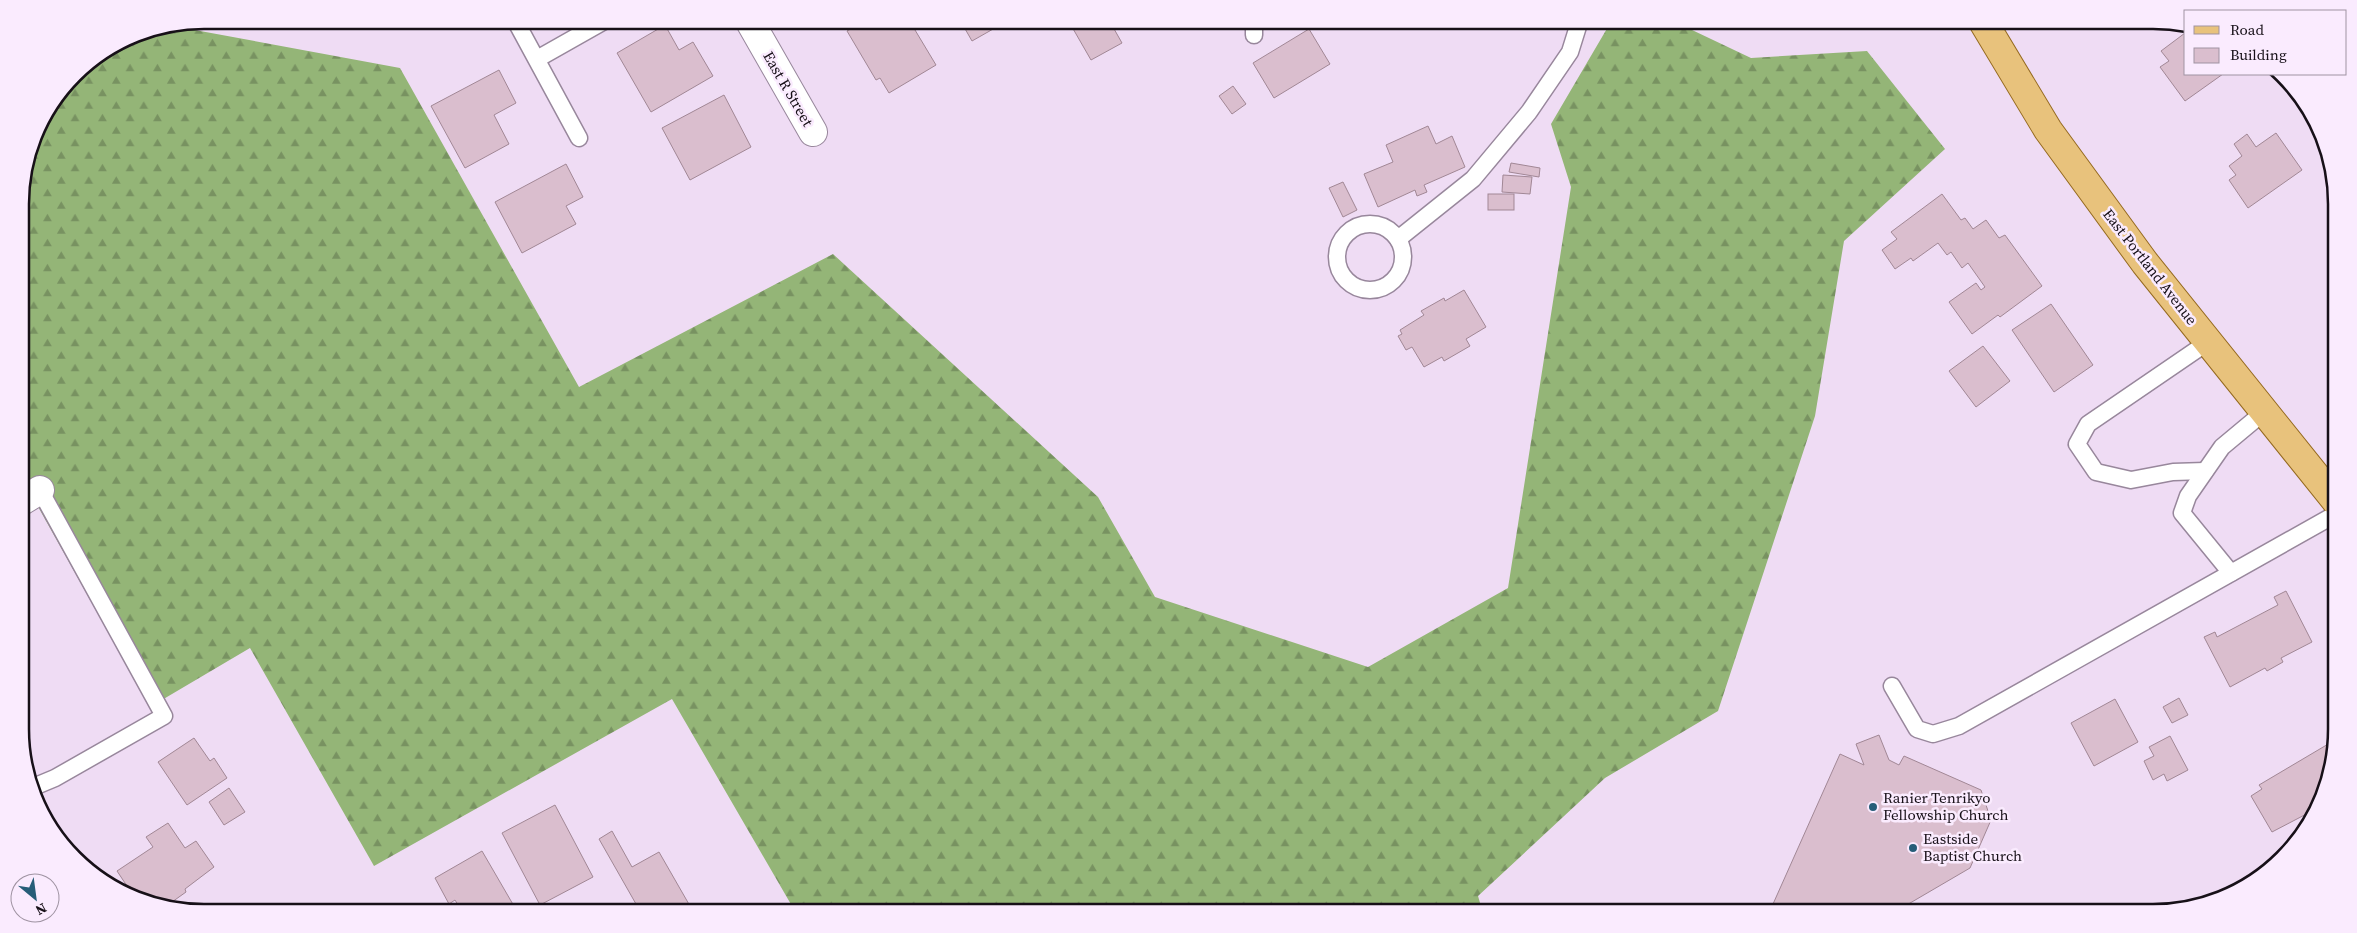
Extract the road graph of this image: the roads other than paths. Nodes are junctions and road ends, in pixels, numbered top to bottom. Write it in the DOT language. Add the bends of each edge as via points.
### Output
graph roads {
  1 [pos="520,29"];
  2 [pos="590,29"];
  3 [pos="754,29"];
  4 [pos="1577,29"];
  5 [pos="1987,29"];
  6 [pos="537,59"];
  7 [pos="813,132"];
  8 [pos="579,138"];
  9 [pos="1398,239"];
  10 [pos="2208,342"];
  11 [pos="2264,412"];
  12 [pos="2205,471"];
  13 [pos="2328,491"];
  14 [pos="31,495"];
  15 [pos="2328,518"];
  16 [pos="2231,573"];
  17 [pos="1892,686"];
  18 [pos="38,785"];
  1 -- 6 [label="lane"];
  2 -- 6 [label="lane"];
  3 -- 7 [label="street, East R Street"];
  4 -- 9 [label="lane" via="1570,52 1529,112 1473,179"];
  5 -- 10 [label="main road, East Portland Avenue" via="2048,130 2145,263"];
  6 -- 8 [label="lane"];
  9 -- 9 [label="lane" via="1385,227 1374,224 1352,229 1338,247 1338,263 1344,278 1360,289 1375,289 1396,276 1403,254"];
  10 -- 11 [label="main road, East Portland Avenue"];
  10 -- 12 [label="lane" via="2088,424 2077,444 2096,472 2131,480 2173,472"];
  11 -- 12 [label="lane" via="2222,447"];
  11 -- 13 [label="main road, East Portland Avenue"];
  12 -- 16 [label="lane" via="2188,496 2182,513"];
  14 -- 18 [label="lane" via="164,716"];
  15 -- 16 [label="lane"];
  16 -- 17 [label="lane" via="1959,726 1933,734 1917,729"];
}
